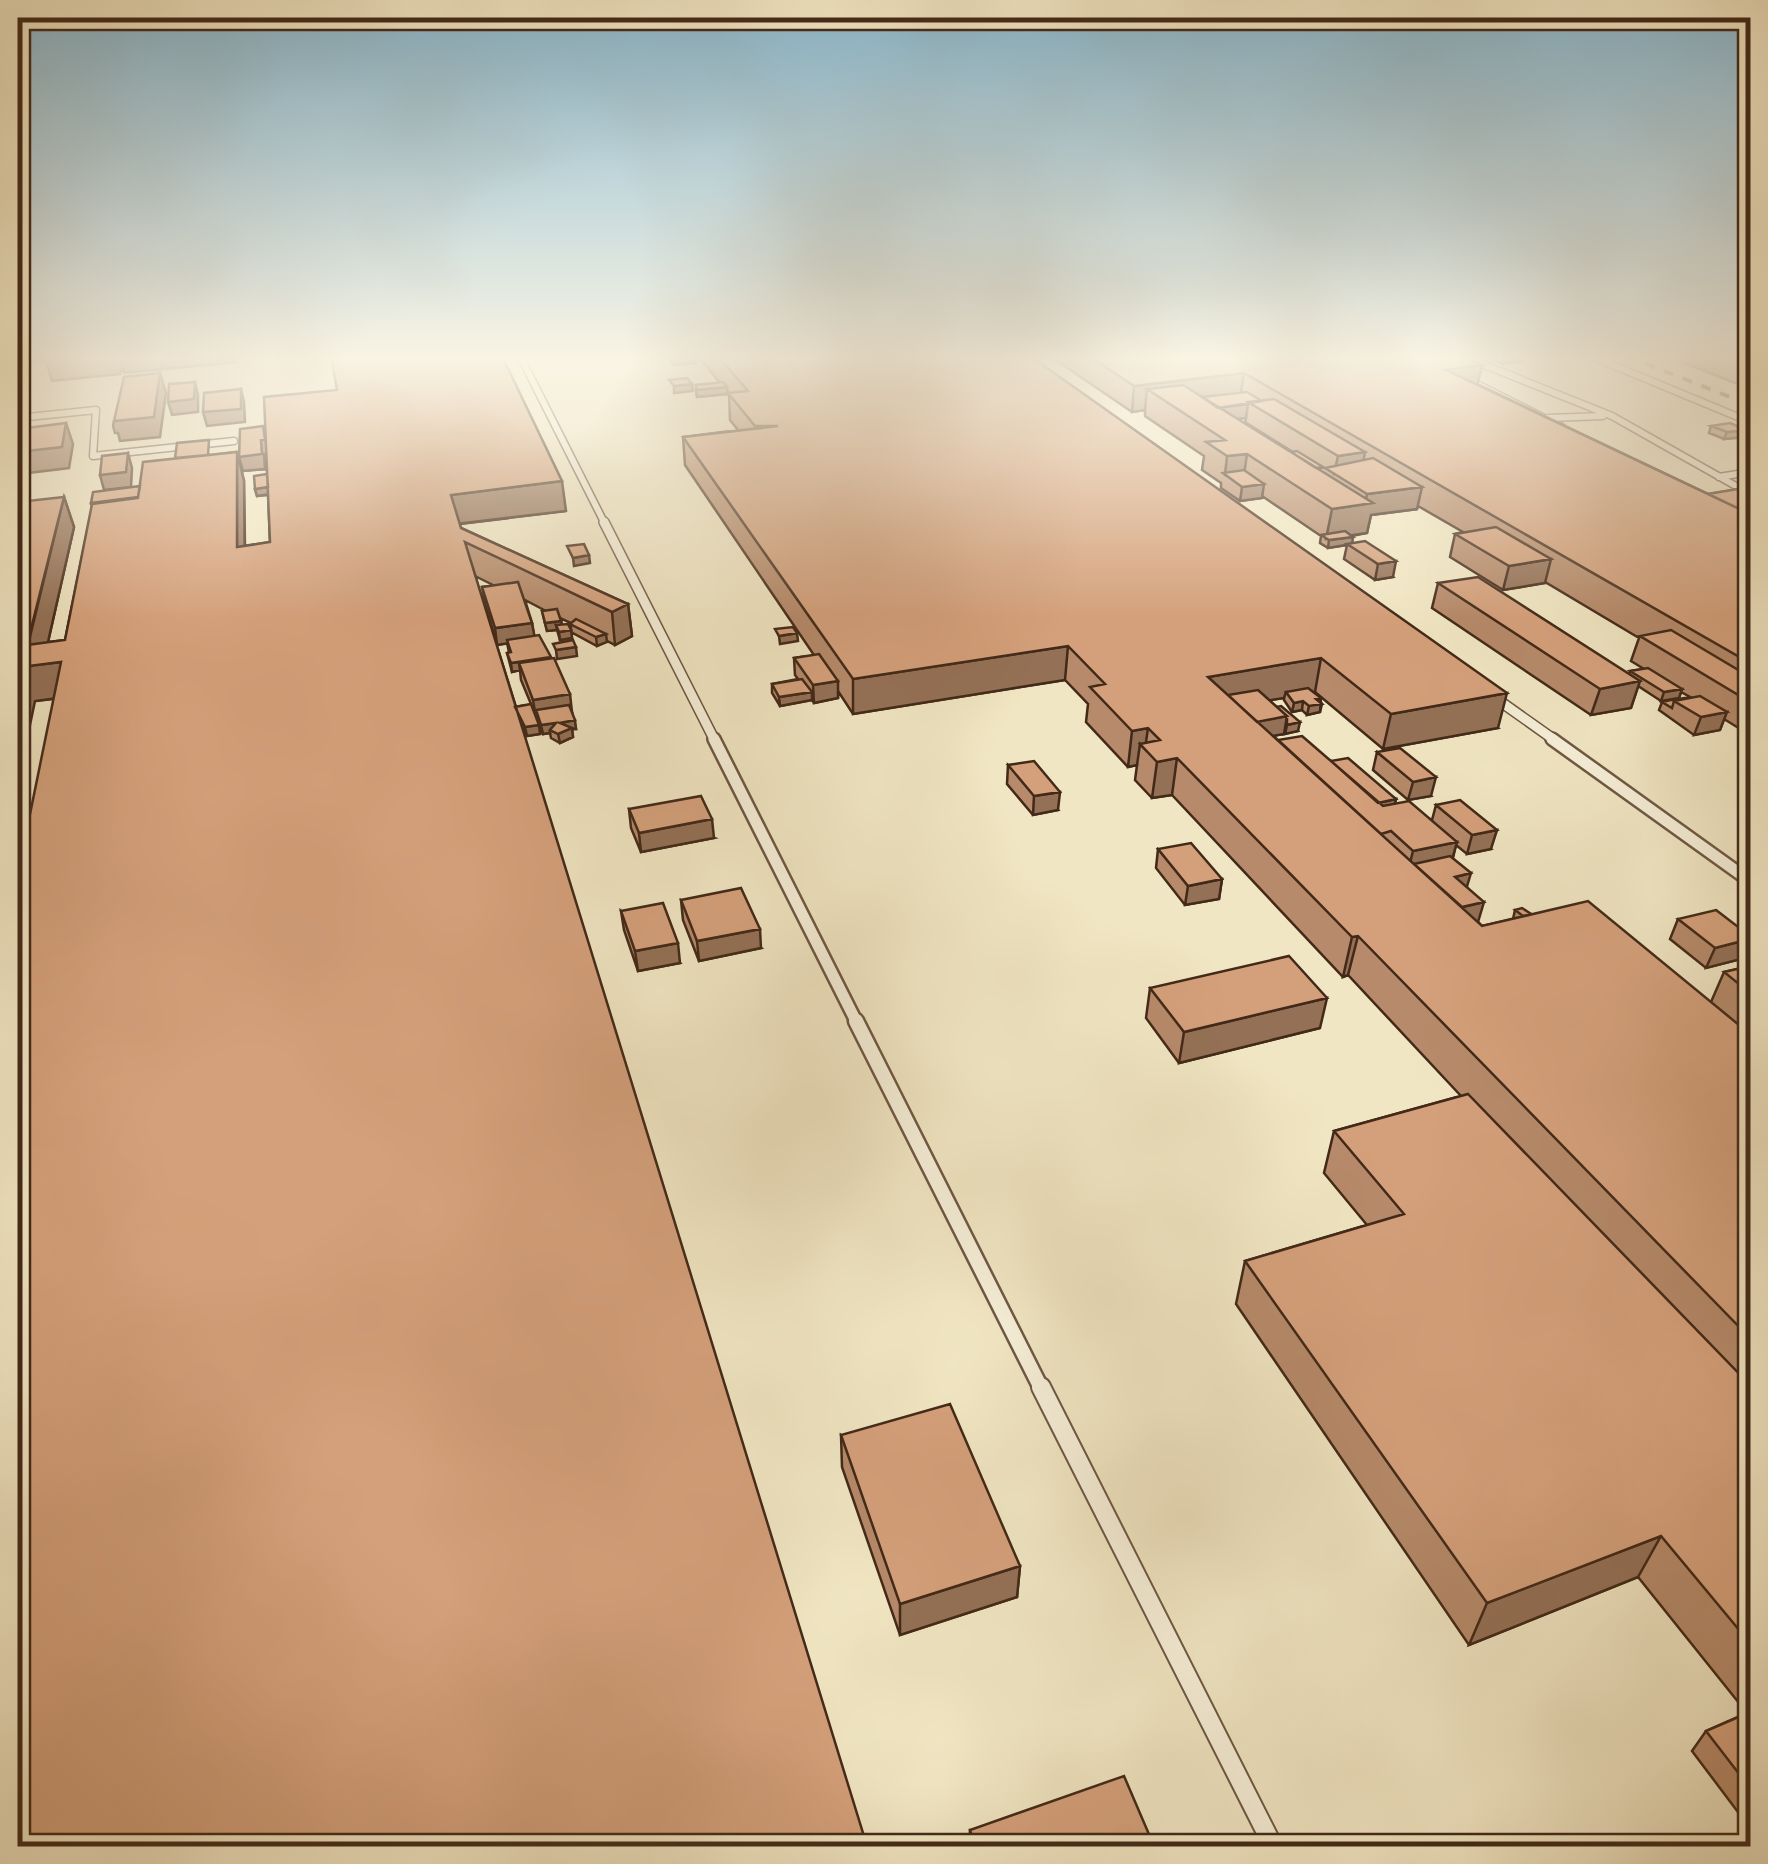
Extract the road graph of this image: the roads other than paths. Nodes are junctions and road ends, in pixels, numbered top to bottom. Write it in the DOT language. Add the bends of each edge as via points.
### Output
graph roads {
  1 [pos="95,443"];
  2 [pos="208,443"];
  3 [pos="564,443"];
  4 [pos="1660,443"];
  5 [pos="1750,472"];
  6 [pos="1719,476"];
  7 [pos="1750,494"];
  8 [pos="1489,694"];
  9 [pos="1750,881"];
  10 [pos="1273,1846"];
  1 -- 2 [label="lane" via="94,456"];
  3 -- 10 [label="lane"];
  4 -- 6 [label="lane"];
  5 -- 6 [label="lane"];
  6 -- 7 [label="lane"];
  8 -- 9 [label="lane"];
}
